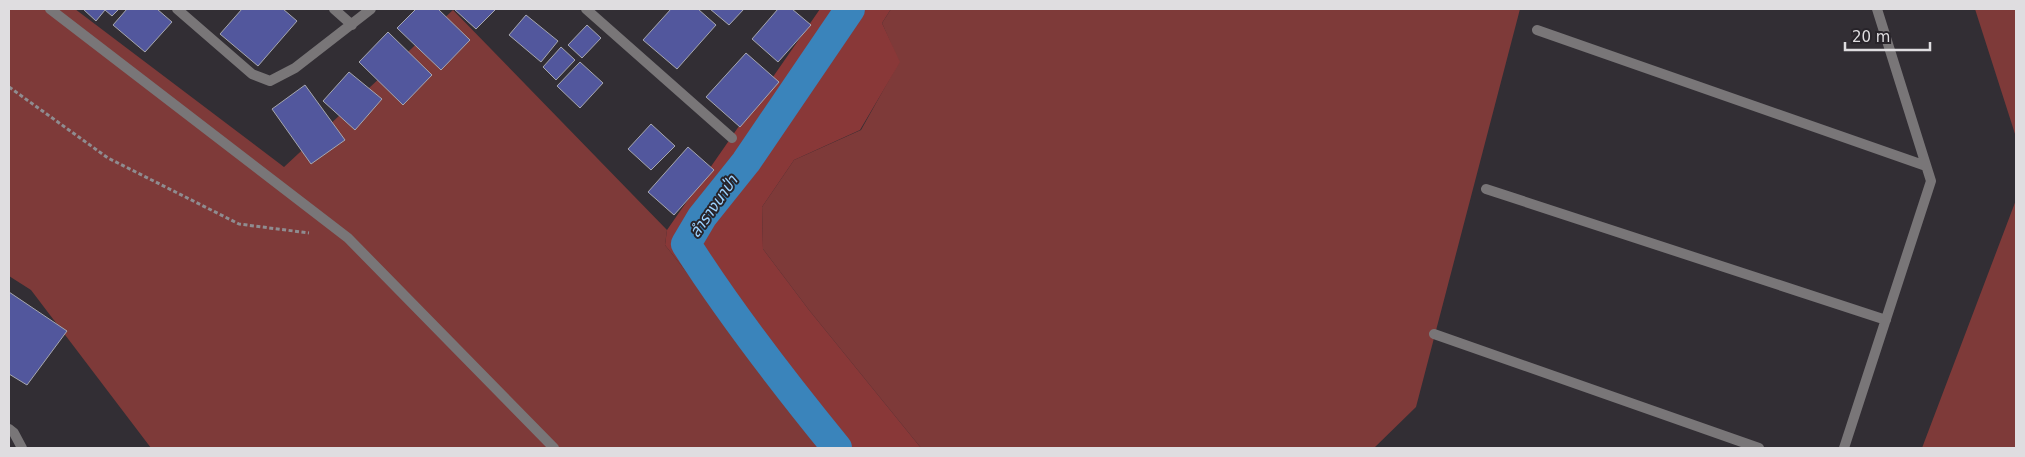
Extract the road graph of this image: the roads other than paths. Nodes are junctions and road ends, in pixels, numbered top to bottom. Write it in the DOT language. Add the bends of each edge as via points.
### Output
graph roads {
  1 [pos="50,9"];
  2 [pos="177,9"];
  3 [pos="334,9"];
  4 [pos="371,9"];
  5 [pos="586,9"];
  6 [pos="1877,9"];
  7 [pos="352,25"];
  8 [pos="1537,30"];
  9 [pos="732,138"];
  10 [pos="1926,166"];
  11 [pos="1486,189"];
  12 [pos="1886,320"];
  13 [pos="1434,334"];
  14 [pos="9,428"];
  15 [pos="22,448"];
  16 [pos="554,448"];
  17 [pos="1759,448"];
  18 [pos="1844,448"];
  1 -- 16 [label="street" via="348,238"];
  2 -- 7 [label="street" via="252,74 270,81 295,68"];
  3 -- 7 [label="street"];
  4 -- 7 [label="street"];
  5 -- 9 [label="street"];
  6 -- 10 [label="street"];
  8 -- 10 [label="street"];
  10 -- 12 [label="street" via="1931,180"];
  11 -- 12 [label="street"];
  12 -- 18 [label="street"];
  13 -- 17 [label="street"];
  14 -- 15 [label="street"];
}
